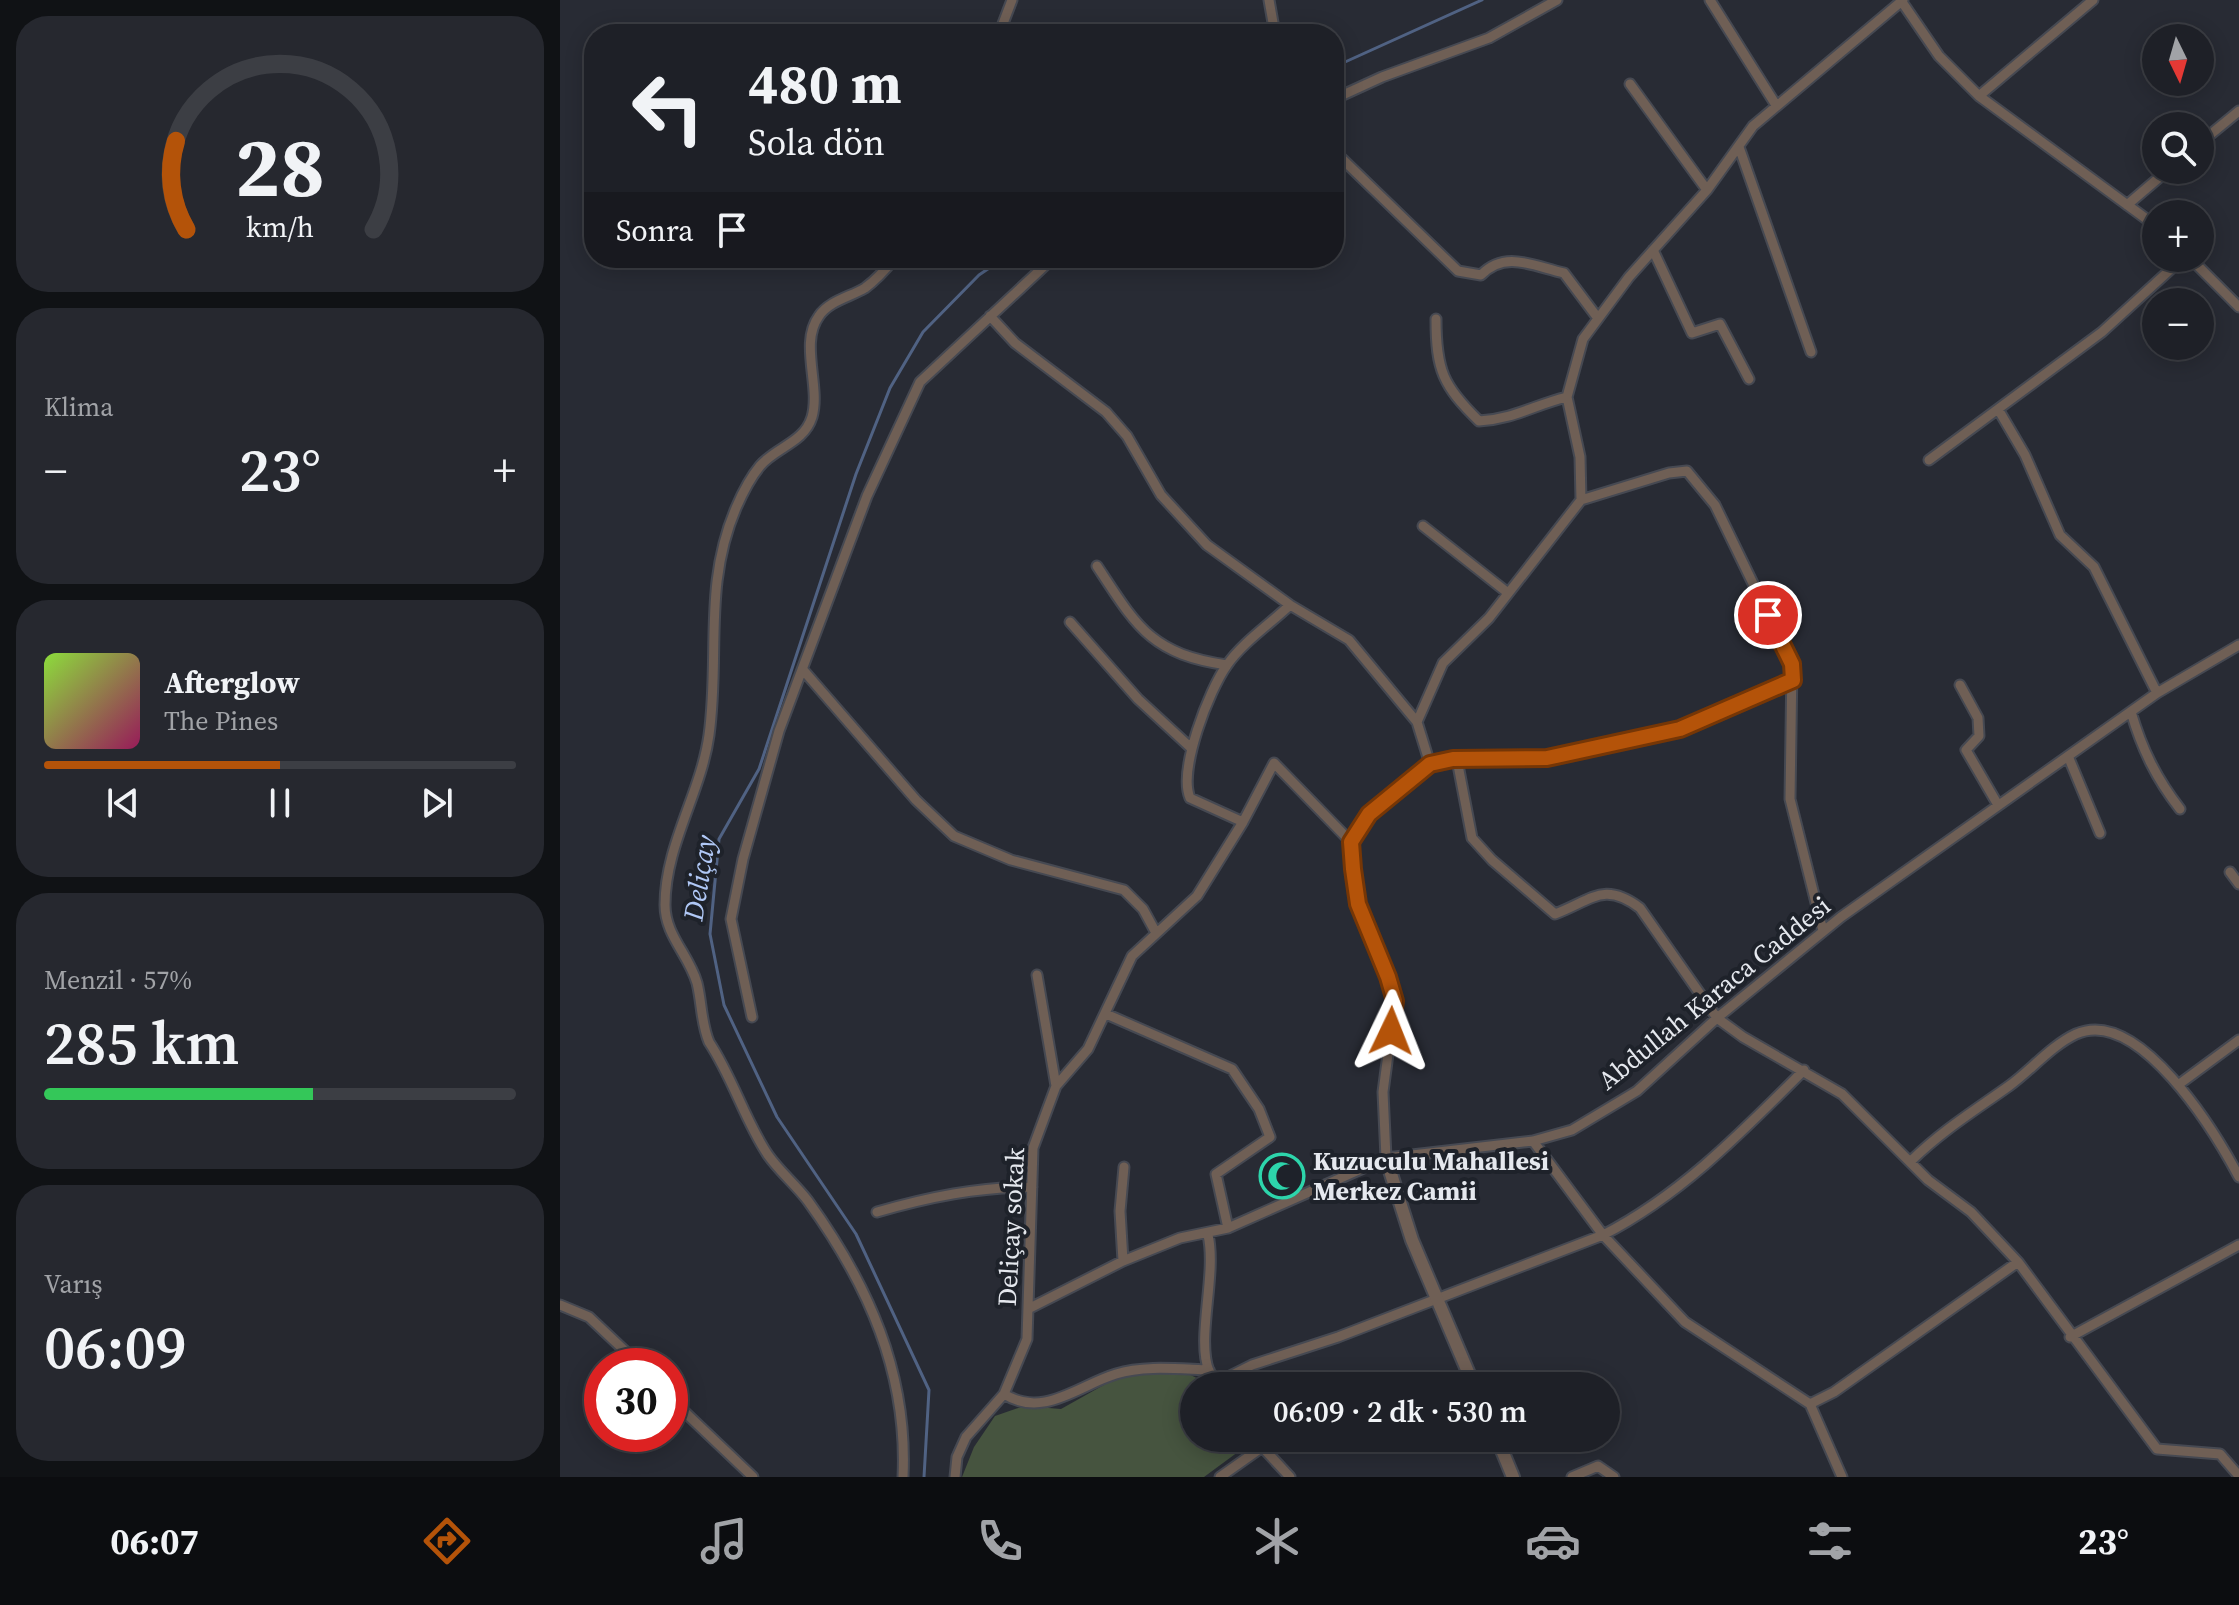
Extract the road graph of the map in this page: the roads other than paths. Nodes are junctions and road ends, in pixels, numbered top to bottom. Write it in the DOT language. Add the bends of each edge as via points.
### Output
graph roads {
  1 [pos="1012,0"];
  2 [pos="1269,0"];
  3 [pos="1557,0"];
  4 [pos="1710,0"];
  5 [pos="2093,0"];
  6 [pos="1903,1"];
  7 [pos="1002,24"];
  8 [pos="1273,24"];
  9 [pos="1630,84"];
  10 [pos="1344,94"];
  11 [pos="1979,96"];
  12 [pos="1776,105"];
  13 [pos="2239,111"];
  14 [pos="2214,132"];
  15 [pos="1739,147"];
  16 [pos="1344,161"];
  17 [pos="2152,184"];
  18 [pos="1707,190"];
  19 [pos="2127,205"];
  20 [pos="2142,216"];
  21 [pos="1653,250"];
  22 [pos="885,268"];
  23 [pos="1042,268"];
  24 [pos="2168,272"];
  25 [pos="2204,272"];
  26 [pos="2239,307"];
  27 [pos="990,316"];
  28 [pos="1597,317"];
  29 [pos="1436,319"];
  30 [pos="1811,352"];
  31 [pos="1749,379"];
  32 [pos="1567,397"];
  33 [pos="1998,409"];
  34 [pos="1929,460"];
  35 [pos="1581,500"];
  36 [pos="1423,526"];
  37 [pos="1097,566"];
  38 [pos="1508,593"];
  39 [pos="1290,605"];
  40 [pos="1070,622"];
  41 [pos="2239,645"];
  42 [pos="1227,665"];
  43 [pos="804,671"];
  44 [pos="1793,680"];
  45 [pos="1960,685"];
  46 [pos="2157,693"];
  47 [pos="2131,712"];
  48 [pos="1417,722"];
  49 [pos="1190,747"];
  50 [pos="2068,756"];
  51 [pos="1453,759"];
  52 [pos="1430,764"];
  53 [pos="1998,805"];
  54 [pos="2180,809"];
  55 [pos="1243,822"];
  56 [pos="2100,833"];
  57 [pos="1351,842"];
  58 [pos="2230,872"];
  59 [pos="2239,884"];
  60 [pos="1155,931"];
  61 [pos="1823,931"];
  62 [pos="1037,975"];
  63 [pos="1106,1014"];
  64 [pos="752,1017"];
  65 [pos="1717,1018"];
  66 [pos="2239,1040"];
  67 [pos="1804,1070"];
  68 [pos="2178,1085"];
  69 [pos="1056,1086"];
  70 [pos="1533,1141"];
  71 [pos="1386,1158"];
  72 [pos="1912,1160"];
  73 [pos="1124,1167"];
  74 [pos="2239,1177"];
  75 [pos="1032,1187"];
  76 [pos="877,1212"];
  77 [pos="1228,1228"];
  78 [pos="1208,1235"];
  79 [pos="1603,1235"];
  80 [pos="2239,1245"];
  81 [pos="1123,1261"];
  82 [pos="2018,1262"];
  83 [pos="1437,1299"];
  84 [pos="560,1305"];
  85 [pos="1030,1308"];
  86 [pos="2070,1337"];
  87 [pos="622,1348"];
  88 [pos="1209,1370"];
  89 [pos="1240,1372"];
  90 [pos="1468,1372"];
  91 [pos="1004,1394"];
  92 [pos="1810,1404"];
  93 [pos="688,1415"];
  94 [pos="1255,1452"];
  95 [pos="1265,1452"];
  96 [pos="1503,1452"];
  97 [pos="2239,1476"];
  98 [pos="753,1477"];
  99 [pos="903,1477"];
  100 [pos="955,1477"];
  101 [pos="1220,1477"];
  102 [pos="1290,1477"];
  103 [pos="1513,1477"];
  104 [pos="1572,1477"];
  105 [pos="1614,1477"];
  106 [pos="1842,1477"];
  1 -- 7 [label="street"];
  2 -- 8 [label="street"];
  3 -- 10 [label="street" via="1489,38"];
  4 -- 12 [label="street"];
  5 -- 11 [label="street"];
  6 -- 11 [label="street" via="1939,56"];
  6 -- 12 [label="street"];
  9 -- 18 [label="street"];
  11 -- 19 [label="street"];
  12 -- 15 [label="street"];
  13 -- 14 [label="street"];
  15 -- 18 [label="street"];
  15 -- 30 [label="street"];
  16 -- 28 [label="street" via="1458,271 1481,275 1493,262 1505,260 1564,273"];
  17 -- 19 [label="street"];
  18 -- 21 [label="street"];
  19 -- 20 [label="street"];
  21 -- 28 [label="street"];
  21 -- 31 [label="street" via="1692,333 1720,324"];
  22 -- 99 [label="street" via="817,318 812,418 797,439 760,466 736,508 715,581 710,734 679,829 665,906 670,929 697,982 709,1042 765,1151 805,1197 842,1253 888,1348 902,1417"];
  23 -- 27 [label="street"];
  24 -- 33 [label="street" via="2102,332"];
  25 -- 26 [label="street"];
  27 -- 39 [label="street" via="1015,343 1106,412 1127,436 1161,495 1207,545"];
  27 -- 43 [label="street" via="920,382 907,405 867,496"];
  28 -- 32 [label="street" via="1583,339"];
  29 -- 32 [label="street" via="1445,384 1479,421 1509,420 1534,405"];
  32 -- 35 [label="street" via="1580,457"];
  33 -- 34 [label="street"];
  33 -- 46 [label="street" via="2060,535 2094,567"];
  35 -- 38 [label="street"];
  35 -- 44 [label="street" via="1687,471 1715,505 1792,664"];
  36 -- 38 [label="street"];
  37 -- 42 [label="street" via="1127,612 1165,649 1187,659"];
  38 -- 48 [label="street" via="1443,663"];
  39 -- 42 [label="street"];
  39 -- 48 [label="street" via="1349,640"];
  40 -- 49 [label="street" via="1138,699"];
  41 -- 46 [label="street, Abdullah Karaca Caddesi"];
  42 -- 49 [label="street"];
  43 -- 60 [label="street" via="954,836 1011,860 1124,890"];
  43 -- 64 [label="street" via="779,731 731,919"];
  44 -- 51 [label="street" via="1680,729 1547,758"];
  44 -- 61 [label="street" via="1790,799"];
  45 -- 53 [label="street" via="1978,718 1979,736 1966,750"];
  46 -- 47 [label="street, Abdullah Karaca Caddesi"];
  47 -- 50 [label="street, Abdullah Karaca Caddesi"];
  47 -- 54 [label="street" via="2157,779"];
  48 -- 52 [label="street"];
  49 -- 55 [label="street" via="1185,788 1190,798"];
  50 -- 53 [label="street, Abdullah Karaca Caddesi"];
  50 -- 56 [label="street"];
  51 -- 52 [label="street"];
  51 -- 65 [label="street" via="1472,838 1492,860 1555,914 1605,892 1622,895 1640,908"];
  52 -- 57 [label="street" via="1369,814"];
  53 -- 61 [label="street, Abdullah Karaca Caddesi"];
  55 -- 57 [label="street, Deliçay sokak" via="1274,763"];
  55 -- 60 [label="street, Deliçay sokak" via="1197,896"];
  57 -- 71 [label="street" via="1358,904 1395,1001 1383,1092"];
  58 -- 59 [label="street"];
  60 -- 63 [label="street, Deliçay sokak" via="1132,956"];
  61 -- 65 [label="street, Abdullah Karaca Caddesi"];
  62 -- 69 [label="street"];
  63 -- 69 [label="street, Deliçay sokak" via="1088,1049"];
  63 -- 77 [label="street" via="1232,1069 1259,1109 1270,1137 1216,1174"];
  65 -- 67 [label="street"];
  65 -- 70 [label="street, Abdullah Karaca Caddesi" via="1637,1091 1572,1130"];
  66 -- 68 [label="street"];
  67 -- 72 [label="street" via="1842,1094"];
  67 -- 79 [label="street" via="1691,1178 1643,1215"];
  68 -- 72 [label="street" via="2138,1045 2095,1030 2076,1034 2009,1087 1942,1130"];
  68 -- 74 [label="street"];
  69 -- 75 [label="street, Deliçay sokak" via="1033,1148"];
  70 -- 71 [label="street, Abdullah Karaca Caddesi"];
  70 -- 79 [label="street"];
  71 -- 77 [label="street, Abdullah Karaca Caddesi"];
  71 -- 83 [label="street"];
  72 -- 82 [label="street"];
  73 -- 81 [label="street"];
  75 -- 76 [label="street" via="940,1194"];
  75 -- 85 [label="street, Deliçay sokak"];
  77 -- 78 [label="street, Abdullah Karaca Caddesi"];
  78 -- 81 [label="street, Abdullah Karaca Caddesi" via="1180,1238"];
  78 -- 88 [label="street" via="1213,1256 1206,1327"];
  79 -- 83 [label="street"];
  79 -- 92 [label="street" via="1685,1322"];
  80 -- 86 [label="street"];
  81 -- 85 [label="street, Abdullah Karaca Caddesi"];
  82 -- 86 [label="street"];
  82 -- 92 [label="street"];
  83 -- 89 [label="street"];
  83 -- 90 [label="street"];
  84 -- 87 [label="street" via="589,1317"];
  85 -- 91 [label="street, Deliçay sokak" via="1027,1339"];
  86 -- 97 [label="street" via="2094,1361 2157,1449 2220,1454"];
  88 -- 91 [label="street" via="1117,1373 1052,1401 1021,1402"];
  91 -- 100 [label="street, Deliçay sokak" via="966,1437"];
  92 -- 106 [label="street"];
  93 -- 98 [label="street"];
  94 -- 101 [label="street"];
  95 -- 102 [label="street"];
  96 -- 103 [label="street"];
  104 -- 105 [label="street" via="1598,1466"];
}
